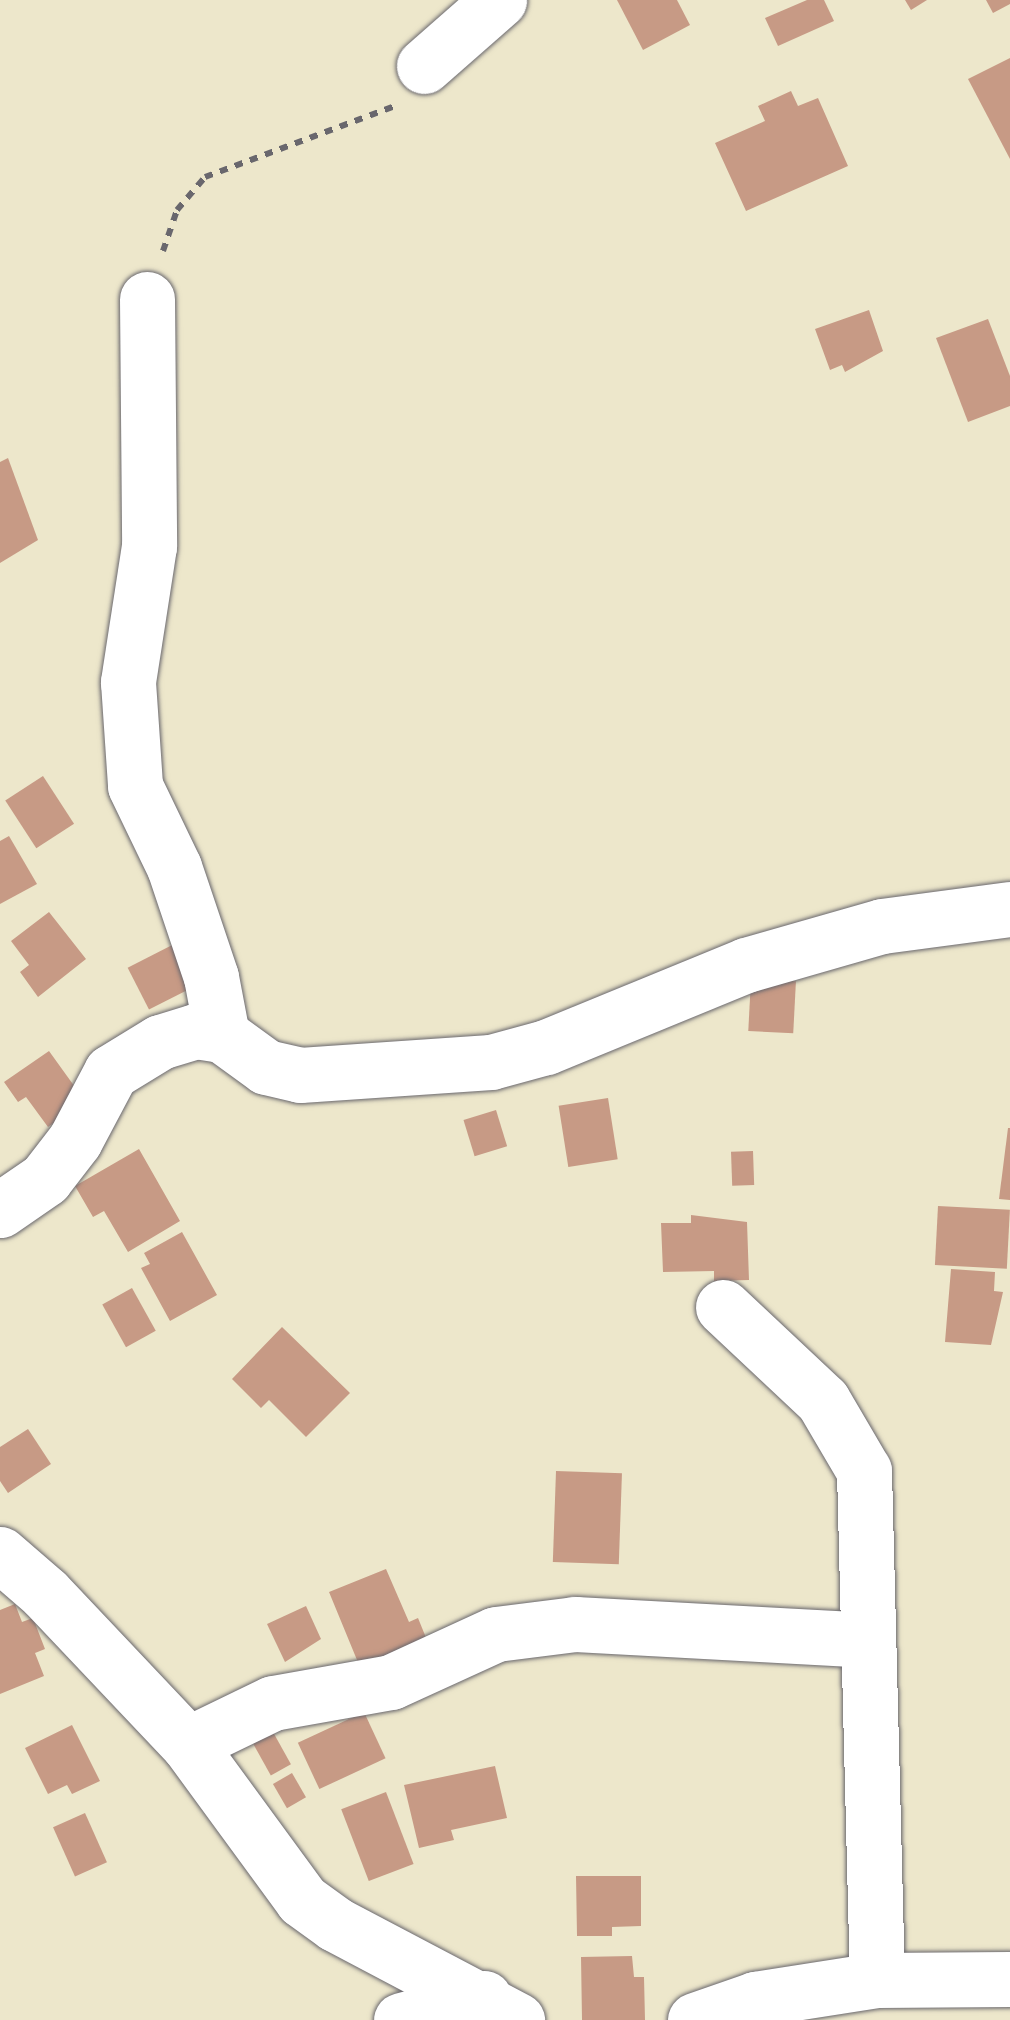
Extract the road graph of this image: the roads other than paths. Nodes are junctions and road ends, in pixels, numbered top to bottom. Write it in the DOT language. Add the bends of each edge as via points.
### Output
graph roads {
  1 [pos="499,0"];
  2 [pos="424,66"];
  3 [pos="146,299"];
  4 [pos="1010,909"];
  5 [pos="222,1036"];
  6 [pos="0,1210"];
  7 [pos="722,1307"];
  8 [pos="0,1554"];
  9 [pos="867,1640"];
  10 [pos="188,1744"];
  11 [pos="1010,1978"];
  12 [pos="878,1980"];
  13 [pos="500,2009"];
  14 [pos="401,2020"];
  15 [pos="695,2020"];
  1 -- 2 [label="street"];
  3 -- 5 [label="street" via="149,546 128,682 136,786 174,867 211,977"];
  4 -- 5 [label="street" via="939,914 780,955 492,1062 300,1075 266,1067"];
  5 -- 6 [label="street" via="196,1031 160,1042 111,1072 75,1140 45,1179"];
  7 -- 9 [label="street" via="823,1400 864,1471"];
  8 -- 10 [label="street"];
  9 -- 10 [label="street" via="575,1624 496,1634 391,1682 273,1703"];
  9 -- 12 [label="street"];
  10 -- 13 [label="street" via="302,1900 334,1924"];
  11 -- 12 [label="street"];
  12 -- 15 [label="street" via="755,1999"];
  13 -- 14 [label="street"];
}
